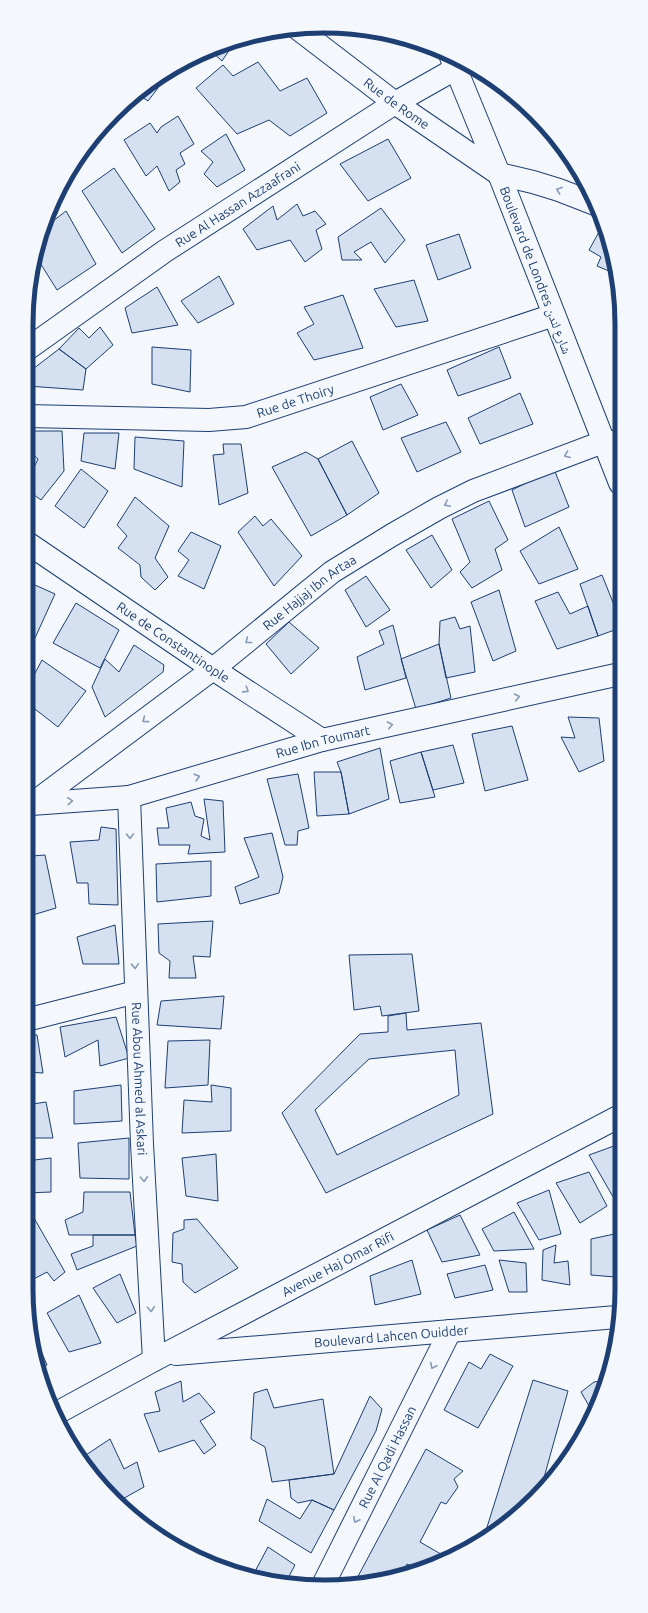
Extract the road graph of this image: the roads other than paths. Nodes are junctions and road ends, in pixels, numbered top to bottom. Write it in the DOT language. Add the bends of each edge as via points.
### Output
graph roads {
  1 [pos="304,34"];
  2 [pos="455,64"];
  3 [pos="458,66"];
  4 [pos="395,103"];
  5 [pos="499,174"];
  6 [pos="588,201"];
  7 [pos="554,315"];
  8 [pos="33,345"];
  9 [pos="33,416"];
  10 [pos="612,442"];
  11 [pos="615,457"];
  12 [pos="33,547"];
  13 [pos="213,669"];
  14 [pos="615,675"];
  15 [pos="322,740"];
  16 [pos="129,797"];
  17 [pos="33,801"];
  18 [pos="33,804"];
  19 [pos="136,992"];
  20 [pos="33,1018"];
  21 [pos="615,1119"];
  22 [pos="614,1317"];
  23 [pos="450,1331"];
  24 [pos="160,1358"];
  25 [pos="60,1411"];
  26 [pos="326,1580"];
  1 -- 4 [label="street, Rue de Rome"];
  2 -- 4 [label="street, Rue Al Hassan Azzaafrani"];
  3 -- 5 [label="street, Boulevard de Londres شارع لندن"];
  4 -- 5 [label="street, Rue de Rome"];
  4 -- 8 [label="street, Rue Al Hassan Azzaafrani" via="165,251"];
  6 -- 5 [label="street, one-way" via="552,188"];
  5 -- 7 [label="street, Boulevard de Londres شارع لندن"];
  7 -- 9 [label="street, Rue de Thoiry" via="246,417 209,420"];
  7 -- 10 [label="street, Boulevard de Londres شارع لندن"];
  10 -- 11 [label="street, Boulevard de Londres شارع لندن"];
  10 -- 13 [label="street, Rue Hajjaj Ibn Artaa, one-way" via="473,491 392,535 332,572"];
  12 -- 13 [label="street, Rue de Constantinople"];
  13 -- 15 [label="street, Rue de Constantinople, one-way"];
  13 -- 17 [label="street, Rue Hajjaj Ibn Artaa, one-way"];
  15 -- 14 [label="street, Rue Ibn Toumart, one-way"];
  16 -- 15 [label="street, Rue Ibn Toumart, one-way"];
  18 -- 16 [label="street, Rue Ibn Toumart, one-way"];
  16 -- 19 [label="street, Rue Abou Ahmed al Askari, one-way"];
  19 -- 20 [label="street"];
  19 -- 24 [label="street, Rue Abou Ahmed al Askari, one-way" via="142,1144"];
  21 -- 24 [label="street, Avenue Haj Omar Rifi"];
  22 -- 23 [label="street, Boulevard Lahcen Ouidder"];
  23 -- 24 [label="street, Boulevard Lahcen Ouidder"];
  23 -- 26 [label="street, Rue Al Qadi Hassan, one-way"];
  24 -- 25 [label="street, Avenue Haj Omar Rifi"];
}
